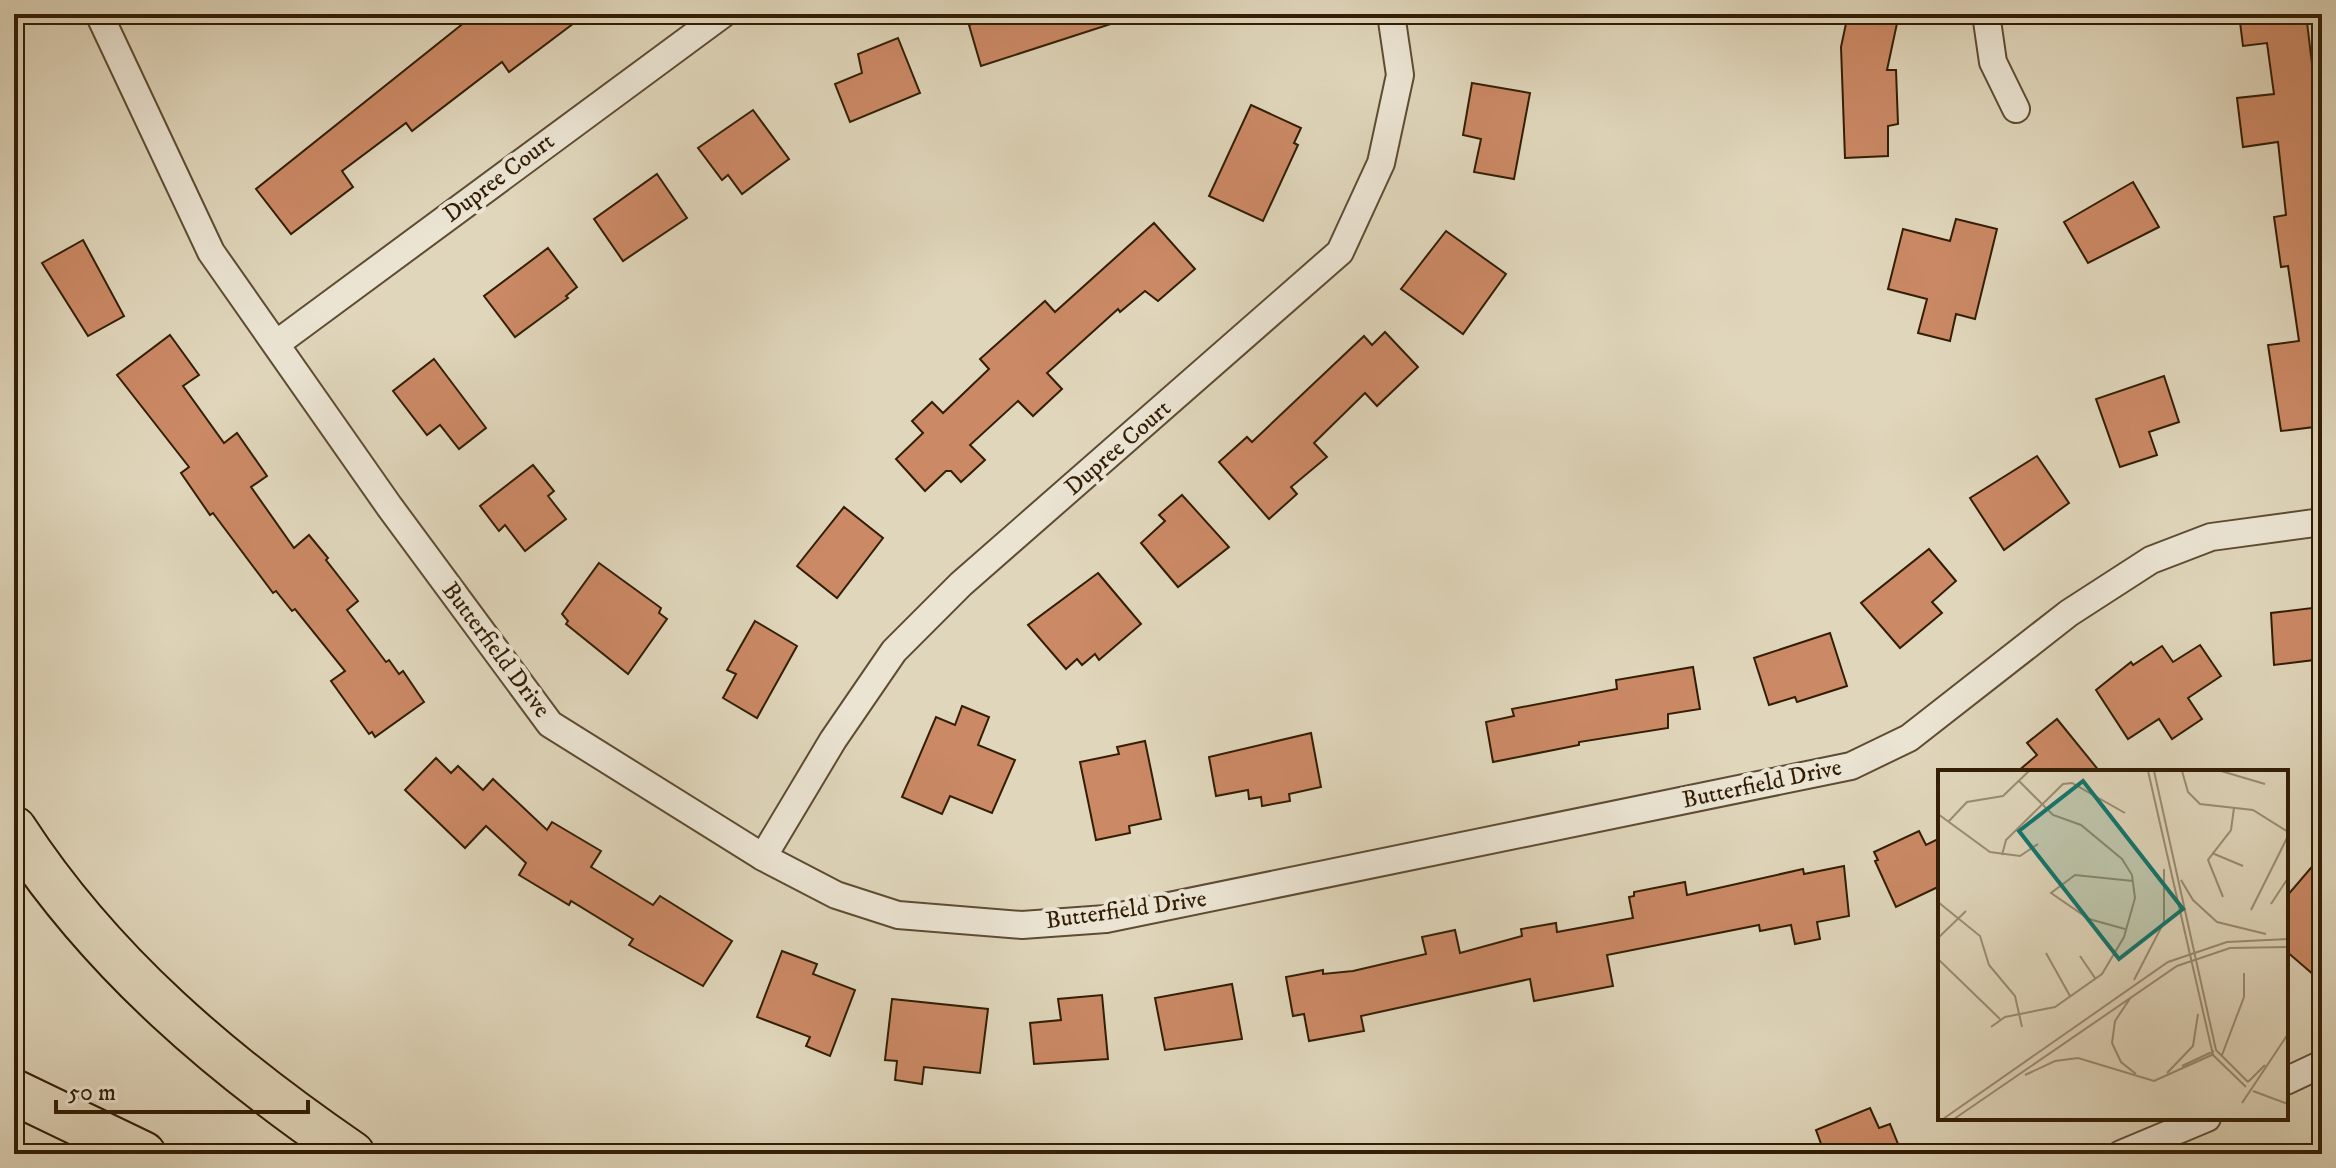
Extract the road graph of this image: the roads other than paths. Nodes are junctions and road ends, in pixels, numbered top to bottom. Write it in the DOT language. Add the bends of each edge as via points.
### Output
graph roads {
  1 [pos="99,14"];
  2 [pos="723,14"];
  3 [pos="1391,14"];
  4 [pos="1986,14"];
  5 [pos="2016,109"];
  6 [pos="276,344"];
  7 [pos="2322,522"];
  8 [pos="14,829"];
  9 [pos="763,857"];
  10 [pos="2322,1064"];
  11 [pos="2288,1080"];
  12 [pos="14,1092"];
  13 [pos="2199,1122"];
  14 [pos="143,1154"];
  15 [pos="352,1154"];
  16 [pos="2121,1154"];
  1 -- 6 [label="street, Butterfield Drive" via="211,252"];
  2 -- 6 [label="street, Dupree Court"];
  3 -- 9 [label="street, Dupree Court" via="1400,75 1381,163 1340,252 961,584 894,651"];
  4 -- 5 [label="street" via="1993,62"];
  6 -- 9 [label="street, Butterfield Drive" via="550,724"];
  7 -- 9 [label="street, Butterfield Drive" via="2211,537 2151,560 2069,613 1909,738 1851,766 1092,920 1022,925 898,915 836,895"];
  8 -- 15 [label="highway" via="94,934 173,1017 259,1089"];
  10 -- 11 [label="street"];
  12 -- 14 [label="highway"];
  13 -- 16 [label="street"];
}
